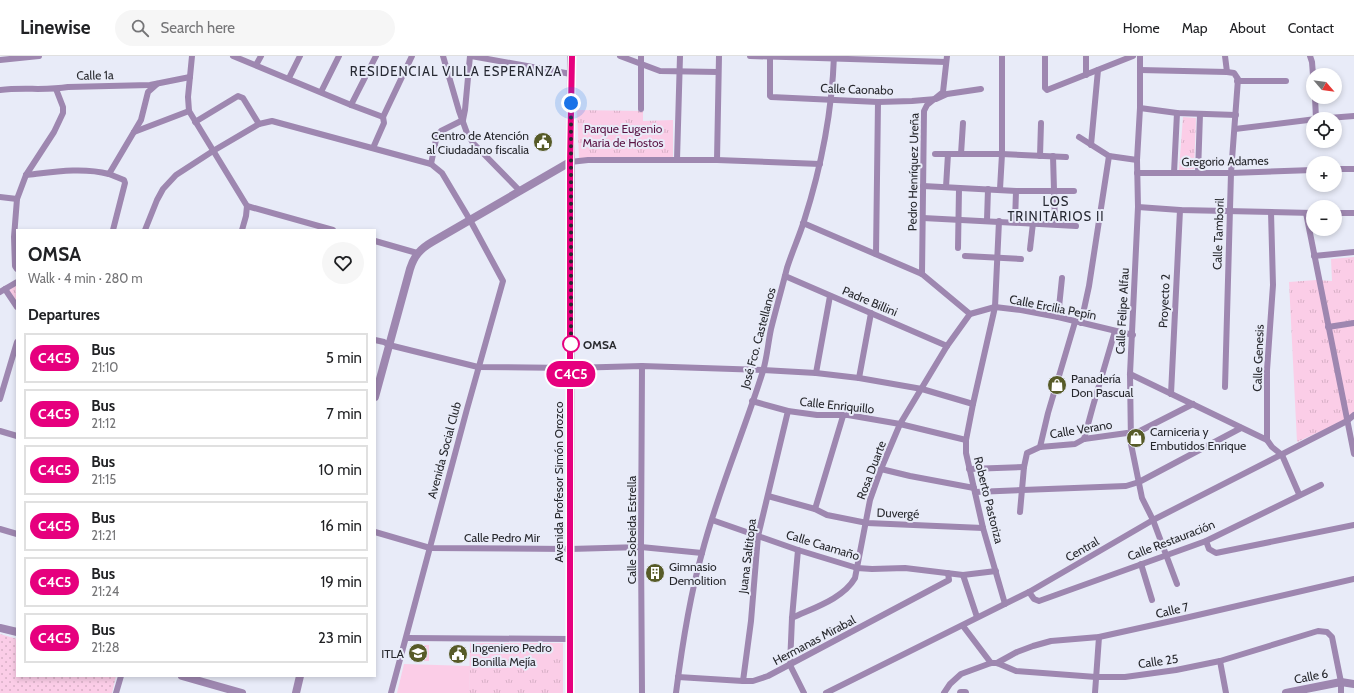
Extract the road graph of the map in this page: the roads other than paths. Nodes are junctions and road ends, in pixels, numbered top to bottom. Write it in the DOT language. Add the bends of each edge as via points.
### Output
graph roads {
  1 [pos="39,56"];
  2 [pos="192,56"];
  3 [pos="233,56"];
  4 [pos="261,56"];
  5 [pos="300,56"];
  6 [pos="339,56"];
  7 [pos="376,56"];
  8 [pos="412,56"];
  9 [pos="443,56"];
  10 [pos="470,56"];
  11 [pos="572,56"];
  12 [pos="620,56"];
  13 [pos="641,56"];
  14 [pos="680,56"];
  15 [pos="719,56"];
  16 [pos="750,56"];
  17 [pos="1002,56"];
  18 [pos="1045,56"];
  19 [pos="1086,56"];
  20 [pos="1133,56"];
  21 [pos="1140,56"];
  22 [pos="1225,56"];
  23 [pos="1310,56"];
  24 [pos="770,57"];
  25 [pos="834,58"];
  26 [pos="946,59"];
  27 [pos="0,60"];
  28 [pos="642,64"];
  29 [pos="256,65"];
  30 [pos="1312,68"];
  31 [pos="1098,70"];
  32 [pos="1140,70"];
  33 [pos="680,72"];
  34 [pos="718,72"];
  35 [pos="1227,72"];
  36 [pos="571,74"];
  37 [pos="1086,75"];
  38 [pos="190,77"];
  39 [pos="289,78"];
  40 [pos="1238,81"];
  41 [pos="1286,81"];
  42 [pos="157,84"];
  43 [pos="56,89"];
  44 [pos="981,89"];
  45 [pos="0,90"];
  46 [pos="321,92"];
  47 [pos="831,99"];
  48 [pos="936,100"];
  49 [pos="878,102"];
  50 [pos="351,104"];
  51 [pos="1140,108"];
  52 [pos="641,109"];
  53 [pos="189,111"];
  54 [pos="1177,113"];
  55 [pos="1200,114"];
  56 [pos="1236,115"];
  57 [pos="1354,116"];
  58 [pos="383,117"];
  59 [pos="1342,117"];
  60 [pos="463,120"];
  61 [pos="1306,120"];
  62 [pos="195,122"];
  63 [pos="963,123"];
  64 [pos="1041,123"];
  65 [pos="259,124"];
  66 [pos="1235,129"];
  67 [pos="134,132"];
  68 [pos="1079,138"];
  69 [pos="1091,145"];
  70 [pos="373,148"];
  71 [pos="213,151"];
  72 [pos="935,154"];
  73 [pos="948,154"];
  74 [pos="961,154"];
  75 [pos="1002,154"];
  76 [pos="1040,156"];
  77 [pos="1053,156"];
  78 [pos="1109,156"];
  79 [pos="1066,157"];
  80 [pos="677,160"];
  81 [pos="717,160"];
  82 [pos="1137,160"];
  83 [pos="570,162"];
  84 [pos="431,164"];
  85 [pos="820,164"];
  86 [pos="1342,169"];
  87 [pos="1354,169"];
  88 [pos="1306,170"];
  89 [pos="1137,173"];
  90 [pos="1174,173"];
  91 [pos="1198,173"];
  92 [pos="1231,173"];
  93 [pos="109,174"];
  94 [pos="26,175"];
  95 [pos="923,186"];
  96 [pos="946,187"];
  97 [pos="959,189"];
  98 [pos="1000,189"];
  99 [pos="988,190"];
  100 [pos="520,191"];
  101 [pos="1016,191"];
  102 [pos="1054,191"];
  103 [pos="1074,191"];
  104 [pos="0,197"];
  105 [pos="17,199"];
  106 [pos="247,206"];
  107 [pos="1138,207"];
  108 [pos="1180,210"];
  109 [pos="1230,211"];
  110 [pos="1271,212"];
  111 [pos="1306,213"];
  112 [pos="1342,213"];
  113 [pos="1354,214"];
  114 [pos="922,218"];
  115 [pos="470,220"];
  116 [pos="958,220"];
  117 [pos="987,220"];
  118 [pos="999,221"];
  119 [pos="1015,222"];
  120 [pos="804,223"];
  121 [pos="1033,223"];
  122 [pos="1055,224"];
  123 [pos="1076,226"];
  124 [pos="113,229"];
  125 [pos="145,229"];
  126 [pos="242,229"];
  127 [pos="329,229"];
  128 [pos="1310,236"];
  129 [pos="376,242"];
  130 [pos="958,248"];
  131 [pos="1030,249"];
  132 [pos="1354,252"];
  133 [pos="417,253"];
  134 [pos="876,254"];
  135 [pos="965,256"];
  136 [pos="1314,256"];
  137 [pos="997,258"];
  138 [pos="1021,258"];
  139 [pos="16,268"];
  140 [pos="922,274"];
  141 [pos="785,276"];
  142 [pos="1062,278"];
  143 [pos="16,283"];
  144 [pos="2,291"];
  145 [pos="830,296"];
  146 [pos="16,306"];
  147 [pos="995,307"];
  148 [pos="871,313"];
  149 [pos="970,314"];
  150 [pos="1058,317"];
  151 [pos="1078,322"];
  152 [pos="1354,323"];
  153 [pos="1328,327"];
  154 [pos="1115,331"];
  155 [pos="1133,334"];
  156 [pos="376,340"];
  157 [pos="16,345"];
  158 [pos="389,345"];
  159 [pos="947,346"];
  160 [pos="478,366"];
  161 [pos="642,366"];
  162 [pos="571,368"];
  163 [pos="763,370"];
  164 [pos="816,373"];
  165 [pos="1130,374"];
  166 [pos="859,378"];
  167 [pos="1225,387"];
  168 [pos="922,389"];
  169 [pos="376,393"];
  170 [pos="1171,394"];
  171 [pos="0,399"];
  172 [pos="752,401"];
  173 [pos="973,404"];
  174 [pos="1193,404"];
  175 [pos="788,411"];
  176 [pos="1354,415"];
  177 [pos="843,416"];
  178 [pos="1347,421"];
  179 [pos="900,424"];
  180 [pos="1242,428"];
  181 [pos="0,431"];
  182 [pos="1132,435"];
  183 [pos="16,436"];
  184 [pos="1084,439"];
  185 [pos="966,440"];
  186 [pos="1267,440"];
  187 [pos="1040,447"];
  188 [pos="1354,454"];
  189 [pos="1282,455"];
  190 [pos="1024,467"];
  191 [pos="881,469"];
  192 [pos="969,469"];
  193 [pos="1139,482"];
  194 [pos="1321,484"];
  195 [pos="975,490"];
  196 [pos="1021,491"];
  197 [pos="1299,494"];
  198 [pos="768,496"];
  199 [pos="815,509"];
  200 [pos="1020,512"];
  201 [pos="712,520"];
  202 [pos="1153,520"];
  203 [pos="867,523"];
  204 [pos="1354,525"];
  205 [pos="983,528"];
  206 [pos="0,529"];
  207 [pos="376,532"];
  208 [pos="16,534"];
  209 [pos="758,536"];
  210 [pos="1206,541"];
  211 [pos="641,547"];
  212 [pos="430,548"];
  213 [pos="570,549"];
  214 [pos="798,550"];
  215 [pos="702,553"];
  216 [pos="1167,555"];
  217 [pos="1141,564"];
  218 [pos="857,568"];
  219 [pos="996,571"];
  220 [pos="948,573"];
  221 [pos="963,575"];
  222 [pos="1354,578"];
  223 [pos="1177,584"];
  224 [pos="1029,592"];
  225 [pos="1152,600"];
  226 [pos="1005,604"];
  227 [pos="977,617"];
  228 [pos="792,618"];
  229 [pos="963,626"];
  230 [pos="0,628"];
  231 [pos="16,632"];
  232 [pos="1099,637"];
  233 [pos="407,638"];
  234 [pos="570,639"];
  235 [pos="1220,662"];
  236 [pos="994,663"];
  237 [pos="790,664"];
  238 [pos="121,677"];
  239 [pos="186,677"];
  240 [pos="300,677"];
  241 [pos="678,677"];
  242 [pos="1096,677"];
  243 [pos="743,681"];
  244 [pos="1341,682"];
  245 [pos="1354,684"];
  246 [pos="116,693"];
  247 [pos="242,693"];
  248 [pos="296,693"];
  249 [pos="391,693"];
  250 [pos="570,693"];
  251 [pos="642,693"];
  252 [pos="676,693"];
  253 [pos="804,693"];
  254 [pos="826,693"];
  255 [pos="944,693"];
  256 [pos="1095,693"];
  257 [pos="1226,693"];
  258 [pos="1286,693"];
  259 [pos="1341,693"];
  1 -- 27 [label="street"];
  2 -- 38 [label="street"];
  3 -- 29 [label="street"];
  4 -- 29 [label="street"];
  5 -- 39 [label="street"];
  6 -- 46 [label="street"];
  7 -- 50 [label="street"];
  8 -- 58 [label="street"];
  9 -- 60 [label="street"];
  10 -- 36 [label="street"];
  10 -- 60 [label="street"];
  11 -- 36 [label="main road, Avenida Profesor Simón Orozco"];
  12 -- 28 [label="street"];
  13 -- 28 [label="street"];
  14 -- 33 [label="street"];
  15 -- 34 [label="street"];
  16 -- 24 [label="street"];
  17 -- 75 [label="street"];
  18 -- 37 [label="street" via="1046,90"];
  19 -- 37 [label="street"];
  20 -- 31 [label="street"];
  21 -- 32 [label="street, Calle Felipe Alfau"];
  22 -- 35 [label="street"];
  23 -- 30 [label="street"];
  24 -- 25 [label="street"];
  24 -- 47 [label="street, Calle Caonabo" via="771,97"];
  25 -- 26 [label="street"];
  25 -- 47 [label="street, José Fco. Castellanos"];
  26 -- 48 [label="street, Pedro Henríquez Ureña" via="944,91"];
  28 -- 33 [label="street" via="660,71"];
  28 -- 52 [label="street"];
  29 -- 39 [label="street"];
  31 -- 37 [label="street"];
  31 -- 69 [label="street"];
  32 -- 35 [label="street"];
  32 -- 51 [label="street, Calle Felipe Alfau"];
  33 -- 34 [label="street"];
  33 -- 80 [label="street"];
  34 -- 81 [label="street"];
  35 -- 40 [label="street" via="1234,73"];
  36 -- 83 [label="main road, Avenida Profesor Simón Orozco"];
  38 -- 42 [label="street, Calle 1a"];
  38 -- 53 [label="street"];
  39 -- 46 [label="street"];
  40 -- 41 [label="street"];
  40 -- 56 [label="street, Calle Tamboril"];
  42 -- 43 [label="street, Calle 1a"];
  42 -- 67 [label="street" via="148,92 141,120"];
  43 -- 45 [label="street, Calle 1a"];
  43 -- 94 [label="street" via="63,113 54,132"];
  44 -- 48 [label="street, Calle Caonabo" via="947,94"];
  46 -- 50 [label="street"];
  47 -- 49 [label="street, Calle Caonabo"];
  47 -- 85 [label="street, José Fco. Castellanos"];
  48 -- 49 [label="street, Calle Caonabo"];
  48 -- 95 [label="street, Pedro Henríquez Ureña" via="925,109"];
  49 -- 134 [label="street"];
  50 -- 58 [label="street"];
  51 -- 54 [label="street"];
  51 -- 82 [label="street, Calle Felipe Alfau"];
  53 -- 62 [label="street"];
  53 -- 67 [label="street"];
  54 -- 55 [label="street"];
  54 -- 90 [label="street"];
  55 -- 56 [label="street"];
  55 -- 91 [label="street"];
  56 -- 66 [label="street, Calle Tamboril"];
  57 -- 59 [label="street"];
  58 -- 70 [label="street" via="384,123"];
  60 -- 84 [label="street" via="437,135"];
  60 -- 100 [label="street" via="473,143"];
  61 -- 66 [label="street"];
  62 -- 65 [label="street" via="238,96 243,98"];
  62 -- 71 [label="street"];
  63 -- 74 [label="street"];
  64 -- 76 [label="street"];
  65 -- 70 [label="street" via="272,121"];
  65 -- 71 [label="street"];
  66 -- 92 [label="street, Calle Tamboril"];
  67 -- 93 [label="street"];
  68 -- 69 [label="street"];
  69 -- 78 [label="street"];
  70 -- 84 [label="street"];
  71 -- 106 [label="street"];
  71 -- 125 [label="street" via="176,175 163,189"];
  72 -- 73 [label="street"];
  73 -- 74 [label="street"];
  73 -- 96 [label="street"];
  74 -- 75 [label="street"];
  75 -- 76 [label="street"];
  75 -- 98 [label="street"];
  76 -- 77 [label="street"];
  77 -- 79 [label="street"];
  77 -- 102 [label="street"];
  78 -- 82 [label="street"];
  78 -- 151 [label="street" via="1088,286"];
  80 -- 81 [label="street"];
  80 -- 83 [label="street"];
  81 -- 85 [label="street"];
  82 -- 89 [label="street, Calle Felipe Alfau"];
  83 -- 100 [label="street"];
  83 -- 162 [label="main road, Avenida Profesor Simón Orozco"];
  84 -- 115 [label="street, Avenida Social Club" via="442,172"];
  85 -- 120 [label="street, José Fco. Castellanos"];
  86 -- 87 [label="street"];
  88 -- 92 [label="street, Gregorio Adames"];
  89 -- 90 [label="street, Gregorio Adames"];
  89 -- 107 [label="street, Calle Felipe Alfau"];
  90 -- 91 [label="street, Gregorio Adames"];
  91 -- 92 [label="street, Gregorio Adames"];
  92 -- 109 [label="street, Calle Tamboril"];
  93 -- 94 [label="street" via="74,171"];
  93 -- 124 [label="street" via="124,180 125,183"];
  94 -- 105 [label="street"];
  95 -- 96 [label="street"];
  95 -- 114 [label="street, Pedro Henríquez Ureña"];
  96 -- 97 [label="street"];
  97 -- 99 [label="street"];
  97 -- 116 [label="street"];
  98 -- 99 [label="street"];
  98 -- 101 [label="street"];
  99 -- 117 [label="street"];
  100 -- 115 [label="street"];
  101 -- 102 [label="street"];
  101 -- 119 [label="street"];
  102 -- 103 [label="street"];
  102 -- 122 [label="street"];
  104 -- 105 [label="street"];
  105 -- 139 [label="street" via="14,237"];
  106 -- 126 [label="street"];
  106 -- 127 [label="street"];
  107 -- 108 [label="street"];
  107 -- 155 [label="street, Calle Felipe Alfau"];
  108 -- 109 [label="street"];
  108 -- 170 [label="street, Proyecto 2"];
  109 -- 110 [label="street"];
  109 -- 167 [label="street, Calle Tamboril"];
  110 -- 111 [label="street"];
  110 -- 186 [label="street, Calle Genesis" via="1273,285 1267,370"];
  112 -- 113 [label="street"];
  114 -- 116 [label="street"];
  114 -- 140 [label="street, Pedro Henríquez Ureña"];
  115 -- 133 [label="street"];
  115 -- 160 [label="street, Avenida Social Club" via="503,281"];
  116 -- 117 [label="street"];
  116 -- 130 [label="street"];
  117 -- 118 [label="street"];
  118 -- 119 [label="street"];
  118 -- 137 [label="street, Roberto Pastoriza"];
  119 -- 121 [label="street"];
  120 -- 134 [label="street"];
  120 -- 141 [label="street, José Fco. Castellanos"];
  121 -- 122 [label="street"];
  121 -- 131 [label="street"];
  122 -- 123 [label="street"];
  128 -- 136 [label="street"];
  129 -- 133 [label="street"];
  132 -- 136 [label="street"];
  133 -- 158 [label="street" via="412,262"];
  134 -- 140 [label="street"];
  135 -- 137 [label="street"];
  136 -- 153 [label="street"];
  137 -- 138 [label="street"];
  137 -- 147 [label="street, Roberto Pastoriza"];
  140 -- 149 [label="street"];
  141 -- 145 [label="street, Padre Billini"];
  141 -- 163 [label="street, José Fco. Castellanos"];
  142 -- 150 [label="street"];
  143 -- 144 [label="street"];
  144 -- 146 [label="street"];
  145 -- 148 [label="street, Padre Billini"];
  145 -- 164 [label="street"];
  147 -- 149 [label="street, Calle Ercilia Pepín"];
  147 -- 150 [label="street, Calle Ercilia Pepín"];
  147 -- 173 [label="street, Roberto Pastoriza"];
  148 -- 159 [label="street, Padre Billini"];
  148 -- 166 [label="street"];
  149 -- 159 [label="street, Rosa Duarte"];
  150 -- 151 [label="street, Calle Ercilia Pepín"];
  151 -- 154 [label="street, Calle Ercilia Pepín"];
  151 -- 187 [label="street" via="1048,413"];
  152 -- 153 [label="street"];
  153 -- 178 [label="street"];
  154 -- 155 [label="street, Calle Ercilia Pepín"];
  154 -- 184 [label="street"];
  155 -- 165 [label="street, Calle Felipe Alfau"];
  156 -- 158 [label="street"];
  157 -- 171 [label="street"];
  158 -- 160 [label="street"];
  158 -- 169 [label="street"];
  159 -- 168 [label="street, Rosa Duarte"];
  160 -- 162 [label="street"];
  160 -- 212 [label="street, Avenida Social Club"];
  161 -- 162 [label="street"];
  161 -- 163 [label="street"];
  161 -- 211 [label="street, Calle Sobeida Estrella"];
  162 -- 213 [label="main road, Avenida Profesor Simón Orozco"];
  163 -- 164 [label="street"];
  163 -- 172 [label="street, José Fco. Castellanos"];
  164 -- 166 [label="street"];
  165 -- 170 [label="street"];
  165 -- 182 [label="street, Calle Felipe Alfau"];
  166 -- 168 [label="street"];
  168 -- 173 [label="street"];
  168 -- 179 [label="street, Rosa Duarte"];
  170 -- 174 [label="street"];
  172 -- 175 [label="street, Calle Enriquillo"];
  172 -- 201 [label="street, José Fco. Castellanos"];
  173 -- 185 [label="street, Roberto Pastoriza"];
  174 -- 180 [label="street"];
  174 -- 182 [label="street, Calle Verano"];
  175 -- 177 [label="street, Calle Enriquillo"];
  175 -- 198 [label="street, Juana Saltitopa"];
  176 -- 178 [label="street, Central"];
  177 -- 179 [label="street, Calle Enriquillo"];
  177 -- 199 [label="street"];
  178 -- 188 [label="street"];
  178 -- 189 [label="street, Central"];
  179 -- 185 [label="street, Calle Enriquillo"];
  179 -- 191 [label="street, Rosa Duarte"];
  180 -- 186 [label="street"];
  180 -- 193 [label="street"];
  181 -- 183 [label="street"];
  182 -- 184 [label="street, Calle Verano" via="1127,433"];
  182 -- 193 [label="street, Calle Felipe Alfau" via="1131,444"];
  184 -- 187 [label="street, Calle Verano" via="1075,444"];
  185 -- 192 [label="street, Roberto Pastoriza"];
  186 -- 189 [label="street"];
  187 -- 190 [label="street, Calle Verano" via="1026,454"];
  189 -- 197 [label="street"];
  189 -- 202 [label="street, Central"];
  190 -- 192 [label="street"];
  190 -- 196 [label="street, Calle Verano"];
  191 -- 195 [label="street"];
  191 -- 203 [label="street, Rosa Duarte" via="870,500"];
  192 -- 195 [label="street, Roberto Pastoriza"];
  193 -- 196 [label="street" via="1126,486"];
  193 -- 202 [label="street, Calle Felipe Alfau" via="1142,498"];
  194 -- 197 [label="street, Calle Restauración"];
  195 -- 196 [label="street"];
  195 -- 205 [label="street, Roberto Pastoriza"];
  196 -- 200 [label="street, Calle Verano"];
  197 -- 210 [label="street, Calle Restauración"];
  198 -- 199 [label="street, Duvergé"];
  198 -- 209 [label="street, Juana Saltitopa"];
  199 -- 203 [label="street, Duvergé" via="826,515"];
  201 -- 209 [label="street, Calle Caamaño"];
  201 -- 215 [label="street, José Fco. Castellanos"];
  202 -- 216 [label="street, Calle Felipe Alfau"];
  202 -- 224 [label="street, Central"];
  203 -- 205 [label="street, Duvergé"];
  203 -- 218 [label="street, Rosa Duarte"];
  204 -- 210 [label="street" via="1216,553 1209,549"];
  205 -- 219 [label="street, Roberto Pastoriza"];
  206 -- 208 [label="street"];
  207 -- 212 [label="street, Calle Pedro Mir"];
  209 -- 214 [label="street, Calle Caamaño"];
  209 -- 243 [label="street, Juana Saltitopa"];
  210 -- 216 [label="street, Calle Restauración"];
  211 -- 213 [label="street, Calle Pedro Mir"];
  211 -- 215 [label="street, Calle Pedro Mir"];
  211 -- 251 [label="street, Calle Sobeida Estrella"];
  212 -- 213 [label="street, Calle Pedro Mir"];
  212 -- 233 [label="street, Avenida Social Club"];
  213 -- 234 [label="main road, Avenida Profesor Simón Orozco"];
  214 -- 218 [label="street, Calle Caamaño"];
  214 -- 228 [label="street"];
  215 -- 241 [label="street, José Fco. Castellanos" via="690,603"];
  216 -- 217 [label="street, Calle Restauración"];
  216 -- 223 [label="street, Calle Felipe Alfau"];
  217 -- 224 [label="street, Calle Restauración" via="1039,601 1036,601"];
  217 -- 225 [label="street"];
  218 -- 220 [label="street, Calle Caamaño" via="905,568"];
  218 -- 228 [label="street, Rosa Duarte" via="855,578 845,590 821,605"];
  219 -- 221 [label="street, Calle Caamaño"];
  219 -- 226 [label="street, Roberto Pastoriza"];
  220 -- 221 [label="street, Calle Caamaño"];
  220 -- 237 [label="street, Hermanas Mirabal" via="949,580"];
  221 -- 227 [label="street"];
  222 -- 232 [label="street, Calle 7"];
  224 -- 226 [label="street, Central"];
  226 -- 227 [label="street, Central"];
  227 -- 229 [label="street, Central"];
  228 -- 237 [label="street"];
  229 -- 236 [label="street"];
  229 -- 254 [label="street, Central"];
  230 -- 231 [label="street"];
  232 -- 236 [label="street, Calle 7" via="1051,641"];
  232 -- 242 [label="street"];
  233 -- 234 [label="street"];
  233 -- 249 [label="street, Avenida Social Club"];
  234 -- 250 [label="main road, Avenida Profesor Simón Orozco"];
  235 -- 242 [label="street, Calle 25" via="1125,677"];
  235 -- 244 [label="street, Calle 25" via="1318,631 1327,632 1332,637"];
  235 -- 257 [label="street"];
  236 -- 242 [label="street, Calle 25" via="1016,671"];
  236 -- 255 [label="street, Calle 7" via="961,674"];
  237 -- 243 [label="street, Hermanas Mirabal" via="768,676"];
  237 -- 253 [label="street"];
  238 -- 246 [label="street"];
  239 -- 247 [label="street"];
  240 -- 248 [label="street"];
  241 -- 243 [label="street, Hermanas Mirabal"];
  241 -- 252 [label="street, José Fco. Castellanos"];
  242 -- 256 [label="street"];
  244 -- 245 [label="street"];
  244 -- 258 [label="street, Calle 6"];
  244 -- 259 [label="street"];
}
